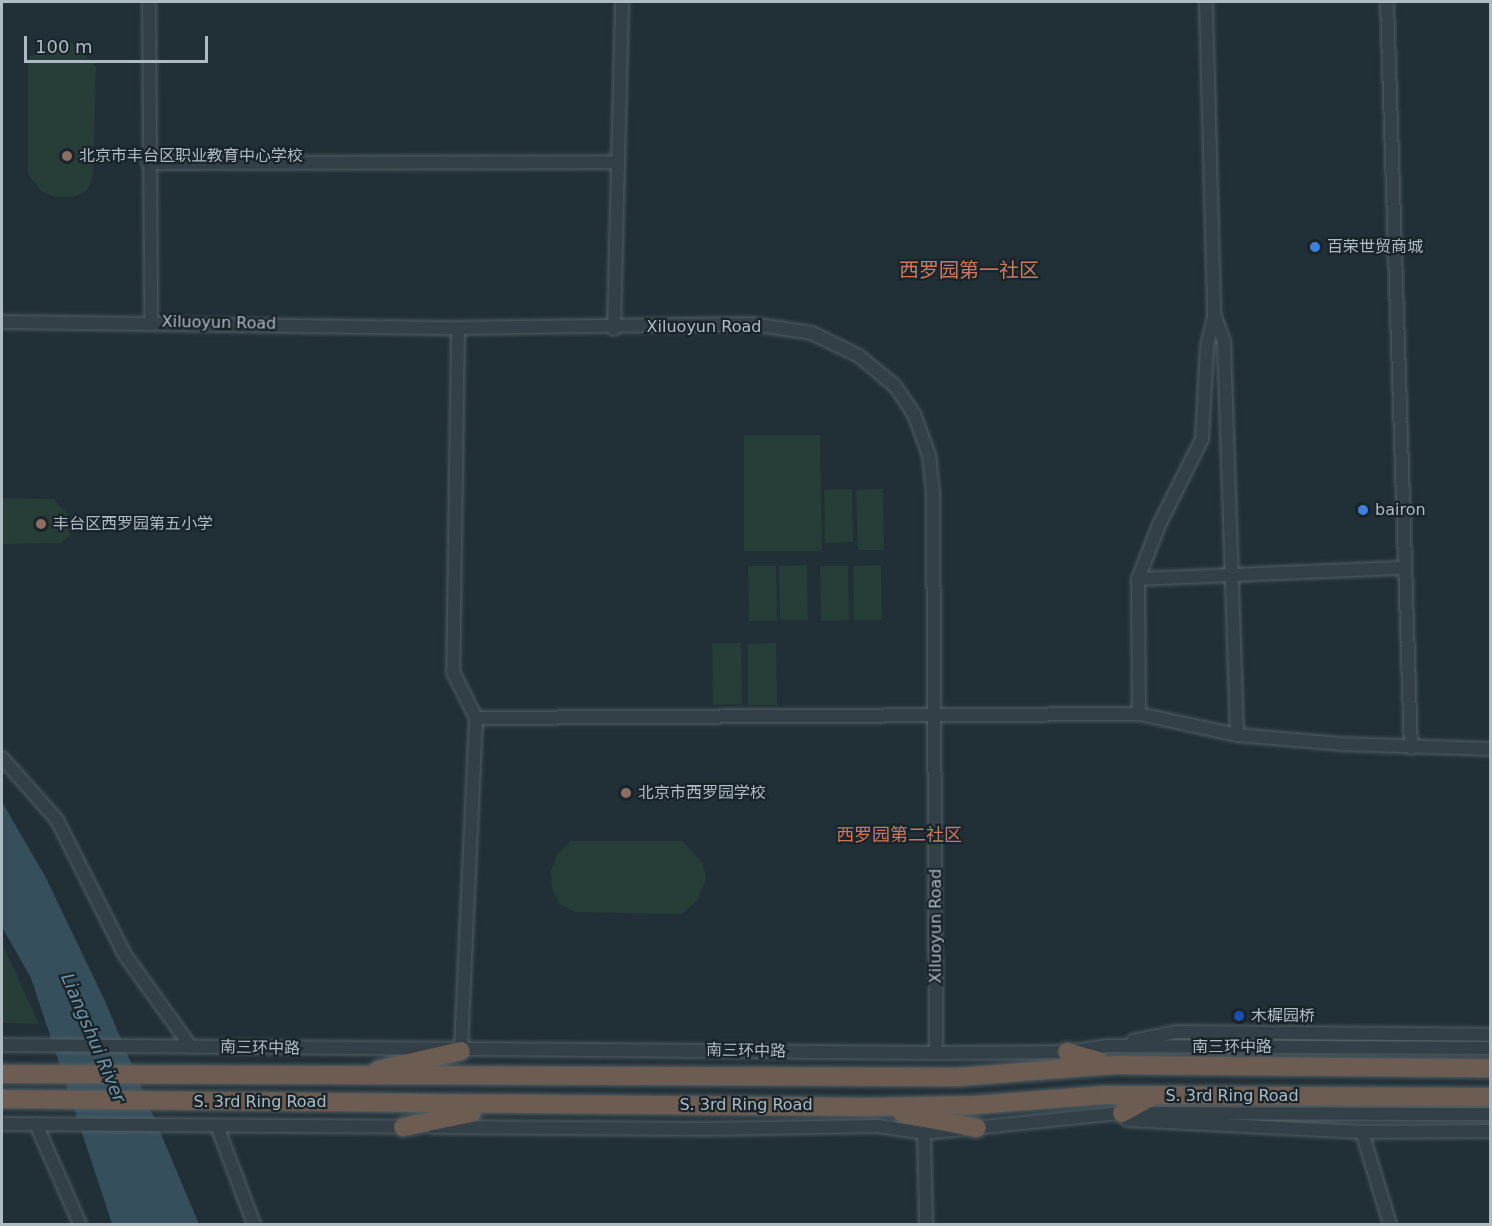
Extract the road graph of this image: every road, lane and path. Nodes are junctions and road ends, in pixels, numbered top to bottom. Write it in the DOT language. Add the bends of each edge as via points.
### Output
graph roads {
  1 [pos="149,2"];
  2 [pos="622,2"];
  3 [pos="1206,2"];
  4 [pos="1387,2"];
  5 [pos="618,162"];
  6 [pos="148,163"];
  7 [pos="1214,314"];
  8 [pos="151,321"];
  9 [pos="2,322"];
  10 [pos="458,328"];
  11 [pos="614,329"];
  12 [pos="1405,568"];
  13 [pos="1229,575"];
  14 [pos="1138,579"];
  15 [pos="934,714"];
  16 [pos="1139,714"];
  17 [pos="476,718"];
  18 [pos="1237,735"];
  19 [pos="1411,748"];
  20 [pos="1491,749"];
  21 [pos="2,758"];
  22 [pos="1491,1035"];
  23 [pos="2,1045"];
  24 [pos="1107,1046"];
  25 [pos="191,1047"];
  26 [pos="1491,1048"];
  27 [pos="461,1051"];
  28 [pos="1067,1052"];
  29 [pos="936,1053"];
  30 [pos="1115,1065"];
  31 [pos="1491,1068"];
  32 [pos="2,1074"];
  33 [pos="346,1077"];
  34 [pos="1153,1096"];
  35 [pos="1491,1097"];
  36 [pos="2,1099"];
  37 [pos="515,1104"];
  38 [pos="868,1107"];
  39 [pos="1122,1113"];
  40 [pos="1491,1114"];
  41 [pos="1053,1121"];
  42 [pos="2,1124"];
  43 [pos="36,1124"];
  44 [pos="217,1125"];
  45 [pos="403,1127"];
  46 [pos="977,1128"];
  47 [pos="1491,1131"];
  48 [pos="1362,1132"];
  49 [pos="924,1133"];
  50 [pos="80,1224"];
  51 [pos="254,1224"];
  52 [pos="926,1224"];
  53 [pos="1390,1224"];
  1 -- 6 [label="street"];
  2 -- 5 [label="street"];
  3 -- 7 [label="street"];
  4 -- 12 [label="street"];
  5 -- 6 [label="street"];
  5 -- 11 [label="street"];
  6 -- 8 [label="street"];
  7 -- 13 [label="street" via="1224,340"];
  7 -- 14 [label="street" via="1207,347 1202,440 1159,525"];
  8 -- 9 [label="street, Xiluoyun Road"];
  8 -- 10 [label="street, Xiluoyun Road"];
  10 -- 11 [label="street, Xiluoyun Road"];
  10 -- 17 [label="street" via="453,672"];
  11 -- 15 [label="street, Xiluoyun Road" via="752,324 812,333 859,356 895,386 914,414 929,455 933,490"];
  12 -- 13 [label="street"];
  12 -- 19 [label="street"];
  13 -- 14 [label="street"];
  13 -- 18 [label="street"];
  14 -- 16 [label="street"];
  15 -- 16 [label="street"];
  15 -- 17 [label="street"];
  15 -- 29 [label="street, Xiluoyun Road"];
  16 -- 18 [label="street"];
  17 -- 27 [label="street"];
  18 -- 19 [label="street"];
  19 -- 20 [label="street"];
  21 -- 25 [label="street" via="57,820 125,956"];
  22 -- 24 [label="street" via="1177,1032"];
  23 -- 25 [label="street, 南三环中路"];
  24 -- 26 [label="street, 南三环中路"];
  24 -- 28 [label="street, 南三环中路"];
  25 -- 27 [label="street, 南三环中路"];
  27 -- 29 [label="street, 南三环中路"];
  27 -- 33 [label="highway"];
  28 -- 29 [label="street, 南三环中路"];
  28 -- 30 [label="highway"];
  30 -- 31 [label="highway, S. 3rd Ring Road"];
  30 -- 33 [label="highway, S. 3rd Ring Road" via="958,1077"];
  32 -- 33 [label="highway, S. 3rd Ring Road"];
  34 -- 35 [label="highway, S. 3rd Ring Road"];
  34 -- 38 [label="highway, S. 3rd Ring Road"];
  34 -- 39 [label="highway"];
  36 -- 37 [label="highway, S. 3rd Ring Road"];
  37 -- 38 [label="highway, S. 3rd Ring Road"];
  37 -- 45 [label="highway"];
  38 -- 46 [label="highway"];
  39 -- 40 [label="street"];
  39 -- 41 [label="street"];
  41 -- 46 [label="street" via="1015,1121"];
  41 -- 48 [label="street" via="1116,1120"];
  42 -- 43 [label="street"];
  43 -- 44 [label="street"];
  43 -- 50 [label="street"];
  44 -- 45 [label="street"];
  44 -- 51 [label="street"];
  45 -- 49 [label="street" via="706,1129 878,1125"];
  46 -- 49 [label="street"];
  47 -- 48 [label="street"];
  48 -- 53 [label="street"];
  49 -- 52 [label="street"];
}
